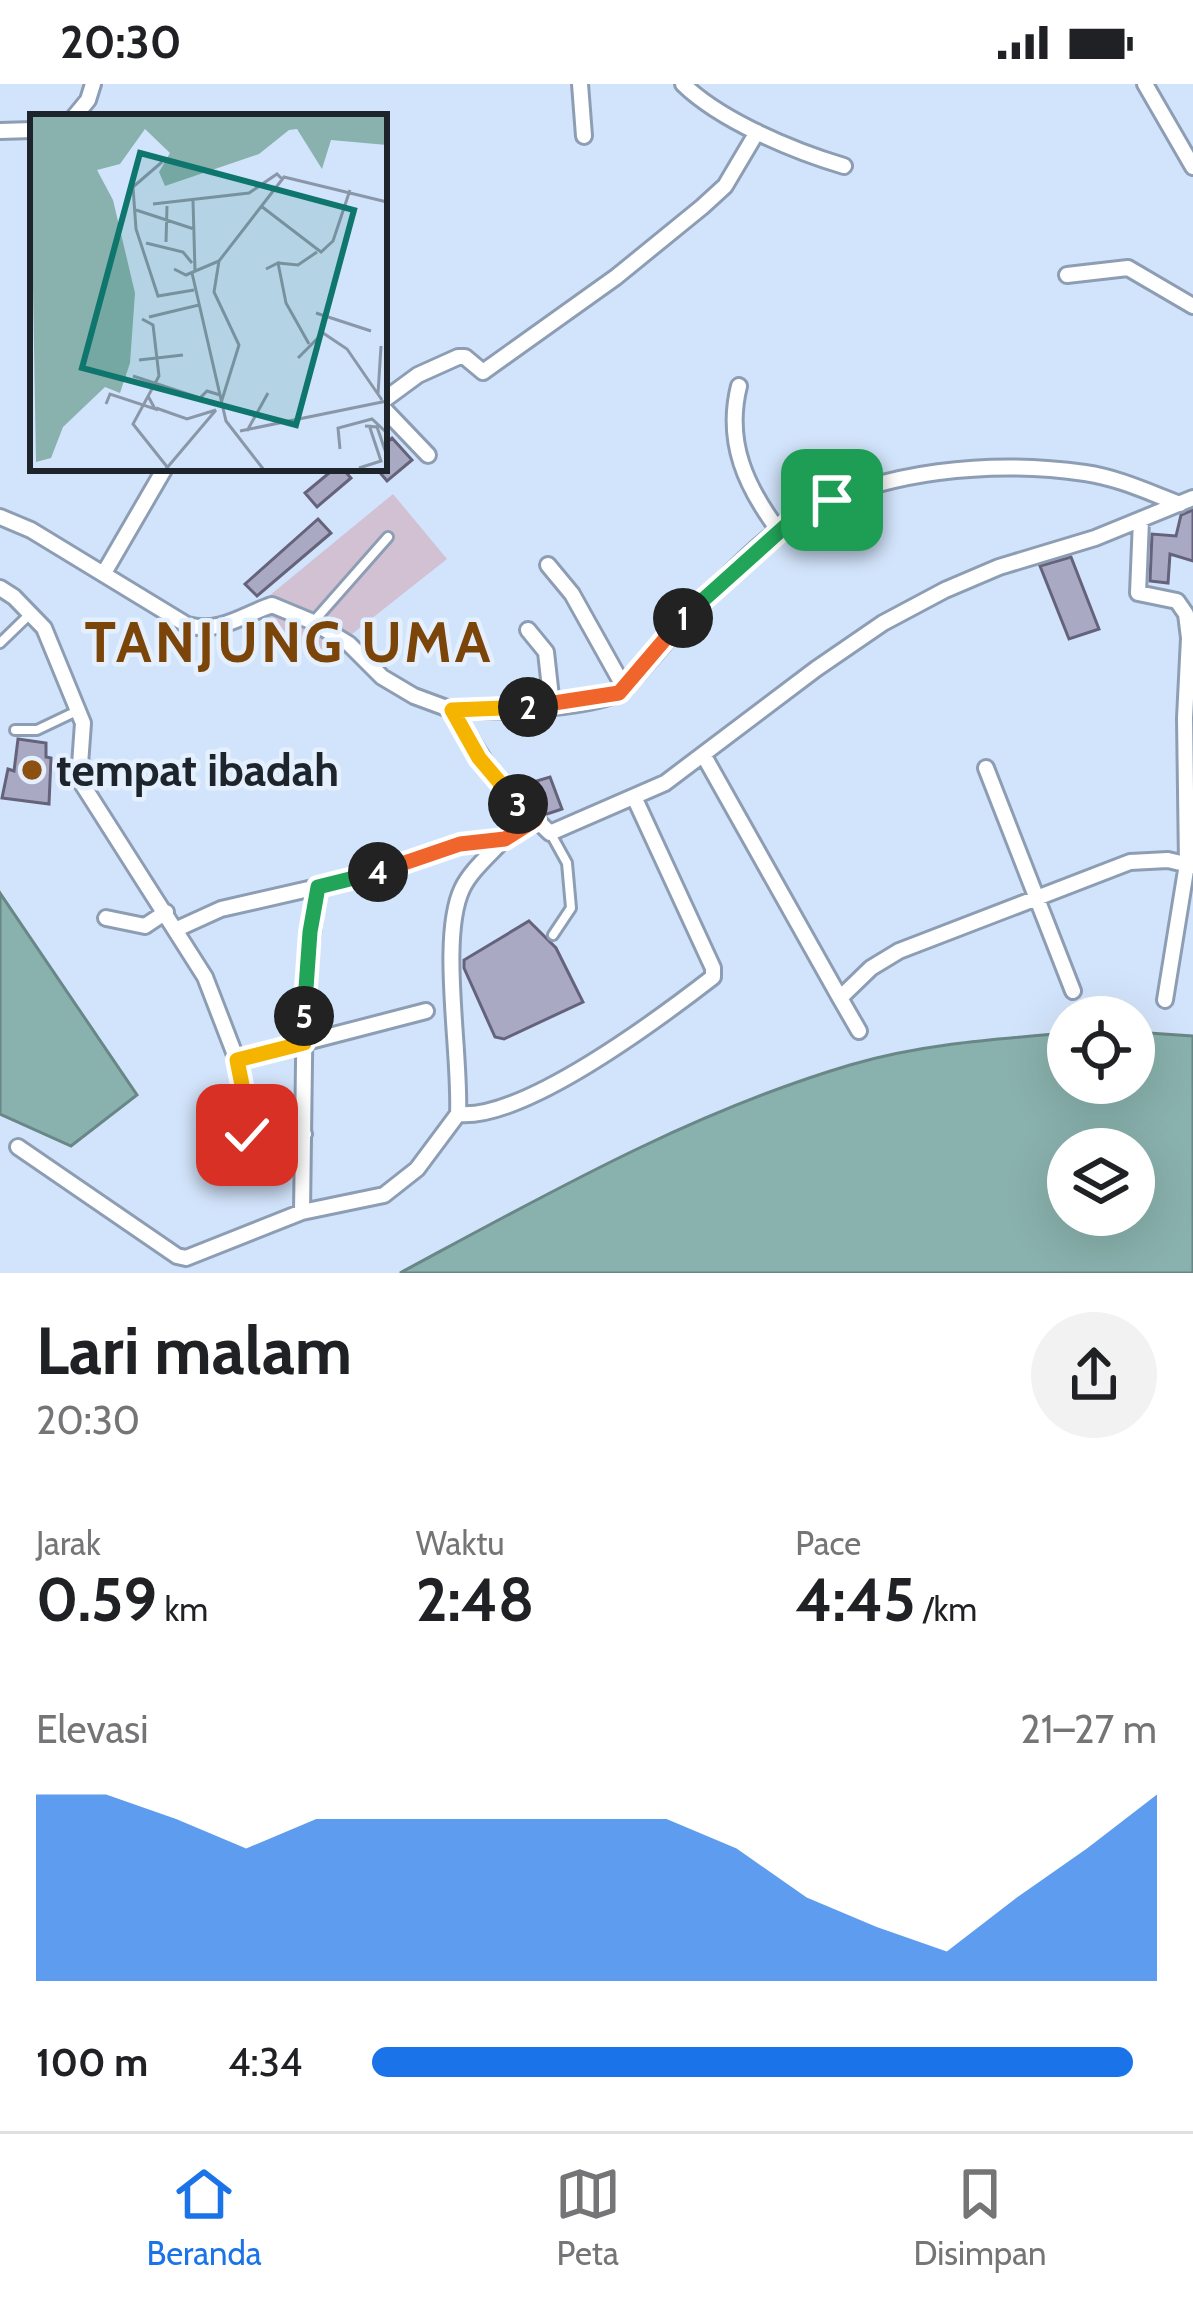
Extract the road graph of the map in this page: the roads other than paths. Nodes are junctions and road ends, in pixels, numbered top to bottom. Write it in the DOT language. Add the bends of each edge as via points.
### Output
graph roads {
  1 [pos="93,84"];
  2 [pos="580,84"];
  3 [pos="683,84"];
  4 [pos="1145,84"];
  5 [pos="76,114"];
  6 [pos="30,130"];
  7 [pos="0,131"];
  8 [pos="757,132"];
  9 [pos="584,136"];
  10 [pos="844,166"];
  11 [pos="1193,167"];
  12 [pos="1067,275"];
  13 [pos="1193,306"];
  14 [pos="739,386"];
  15 [pos="387,398"];
  16 [pos="387,412"];
  17 [pos="428,455"];
  18 [pos="163,471"];
  19 [pos="1187,501"];
  20 [pos="0,517"];
  21 [pos="1141,520"];
  22 [pos="779,531"];
  23 [pos="388,537"];
  24 [pos="548,565"];
  25 [pos="104,573"];
  26 [pos="0,589"];
  27 [pos="31,613"];
  28 [pos="313,622"];
  29 [pos="529,630"];
  30 [pos="0,643"];
  31 [pos="625,689"];
  32 [pos="552,706"];
  33 [pos="79,710"];
  34 [pos="452,710"];
  35 [pos="15,730"];
  36 [pos="704,756"];
  37 [pos="986,768"];
  38 [pos="635,799"];
  39 [pos="535,820"];
  40 [pos="550,833"];
  41 [pos="505,839"];
  42 [pos="1190,865"];
  43 [pos="318,887"];
  44 [pos="1036,897"];
  45 [pos="166,912"];
  46 [pos="106,918"];
  47 [pos="177,929"];
  48 [pos="553,935"];
  49 [pos="1073,991"];
  50 [pos="840,998"];
  51 [pos="1165,1000"];
  52 [pos="426,1011"];
  53 [pos="860,1031"];
  54 [pos="304,1043"];
  55 [pos="237,1060"];
  56 [pos="458,1114"];
  57 [pos="304,1134"];
  58 [pos="18,1147"];
  59 [pos="302,1212"];
  1 -- 5 [label="street"];
  2 -- 9 [label="street"];
  3 -- 8 [label="street"];
  4 -- 11 [label="street"];
  6 -- 7 [label="street"];
  8 -- 10 [label="street"];
  8 -- 15 [label="street" via="725,186 616,277 483,372 458,357"];
  12 -- 13 [label="street" via="1128,268"];
  14 -- 22 [label="street" via="737,453"];
  16 -- 17 [label="street"];
  18 -- 25 [label="street"];
  19 -- 21 [label="street"];
  19 -- 22 [label="street" via="1084,473 998,470 856,491"];
  20 -- 25 [label="street"];
  21 -- 36 [label="street" via="966,580 883,623"];
  21 -- 42 [label="street" via="1138,593 1177,601 1188,622"];
  22 -- 31 [label="street" via="678,624"];
  23 -- 28 [label="lane"];
  24 -- 31 [label="street"];
  25 -- 28 [label="street" via="196,628 228,625 272,605"];
  26 -- 27 [label="street"];
  27 -- 30 [label="lane"];
  27 -- 33 [label="street" via="57,652"];
  28 -- 34 [label="street" via="382,676"];
  29 -- 32 [label="street" via="546,652"];
  31 -- 32 [label="street"];
  32 -- 34 [label="street"];
  33 -- 35 [label="lane" via="37,730"];
  33 -- 45 [label="street" via="79,778"];
  34 -- 39 [label="street" via="479,758"];
  36 -- 38 [label="street"];
  36 -- 50 [label="street"];
  37 -- 44 [label="street"];
  38 -- 40 [label="street"];
  38 -- 56 [label="street" via="713,977 571,1073 497,1110"];
  39 -- 40 [label="street"];
  39 -- 41 [label="street"];
  40 -- 48 [label="lane" via="567,863 571,908"];
  41 -- 43 [label="street" via="460,844"];
  41 -- 56 [label="street" via="471,874 454,909"];
  42 -- 44 [label="street" via="1130,862"];
  42 -- 51 [label="street"];
  43 -- 47 [label="street" via="221,909"];
  43 -- 54 [label="street"];
  44 -- 49 [label="street"];
  44 -- 50 [label="street" via="899,951"];
  45 -- 46 [label="street" via="145,926"];
  45 -- 47 [label="street"];
  47 -- 55 [label="street"];
  50 -- 53 [label="street"];
  52 -- 54 [label="street"];
  54 -- 55 [label="street"];
  54 -- 57 [label="street"];
  55 -- 57 [label="street" via="247,1128"];
  56 -- 59 [label="street" via="401,1185"];
  57 -- 59 [label="street"];
  58 -- 59 [label="street" via="177,1256"];
}
